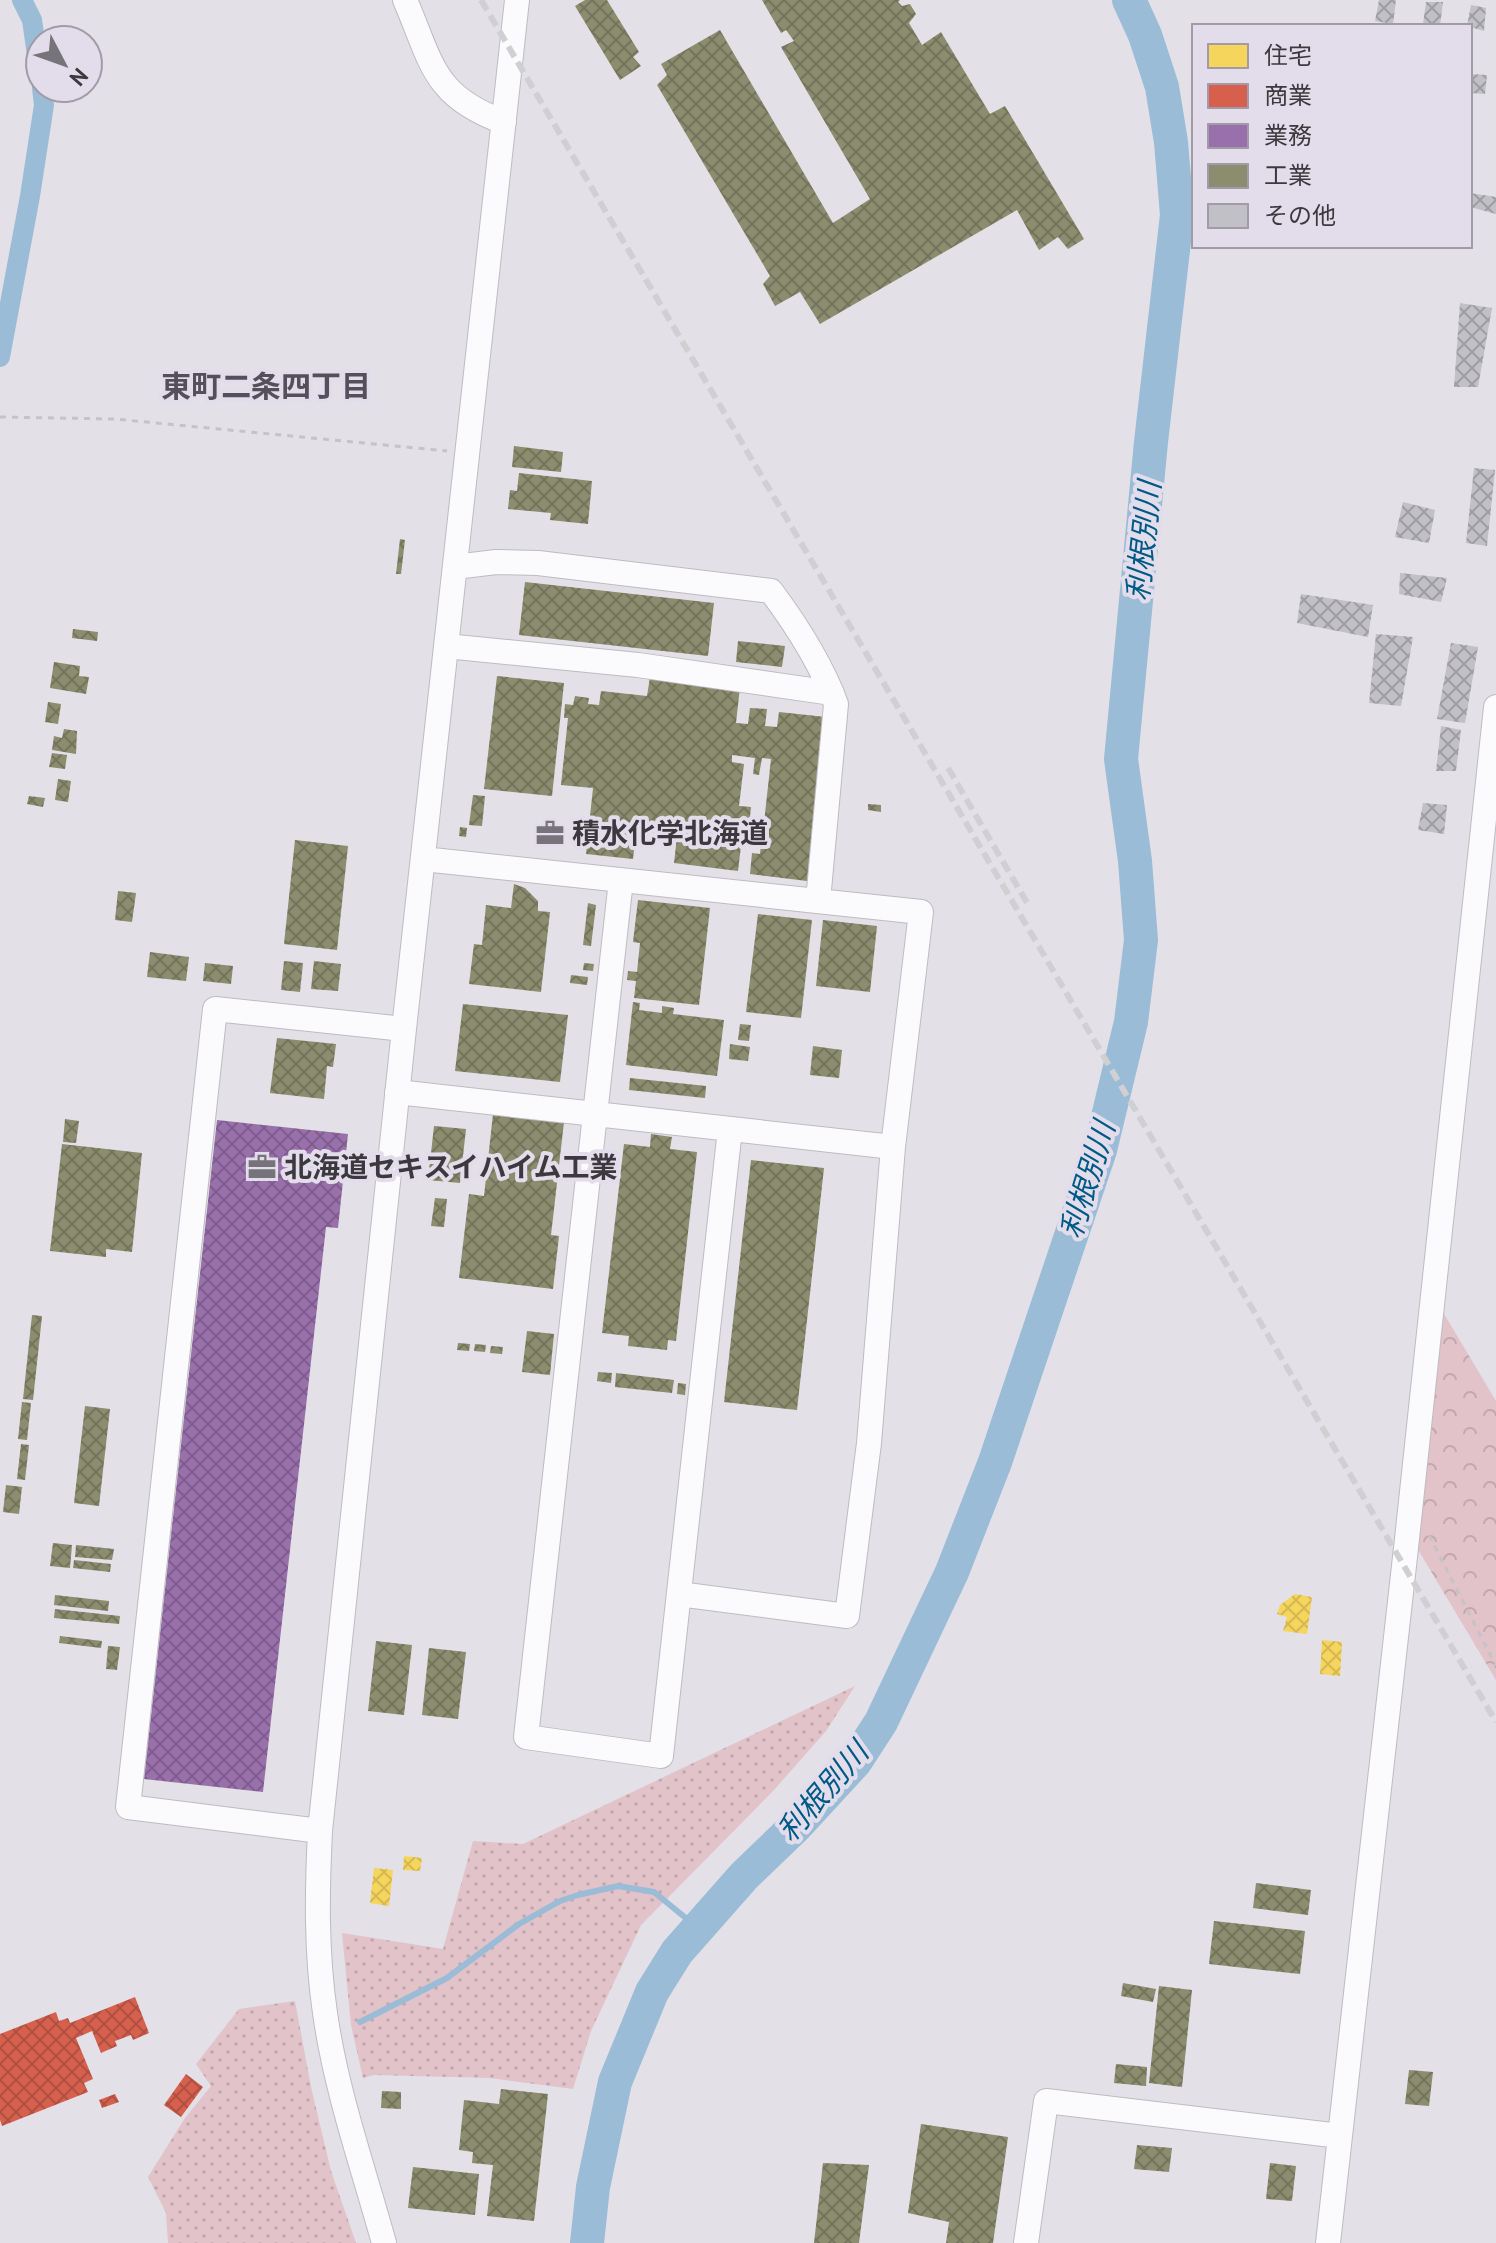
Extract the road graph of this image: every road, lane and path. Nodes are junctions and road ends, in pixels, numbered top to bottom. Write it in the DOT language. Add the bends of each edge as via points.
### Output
graph roads {
  1 [pos="405,0"];
  2 [pos="517,0"];
  3 [pos="504,122"];
  4 [pos="0,417"];
  5 [pos="467,453"];
  6 [pos="455,567"];
  7 [pos="446,646"];
  8 [pos="832,693"];
  9 [pos="1496,707"];
  10 [pos="423,859"];
  11 [pos="621,880"];
  12 [pos="818,901"];
  13 [pos="404,1029"];
  14 [pos="397,1092"];
  15 [pos="595,1114"];
  16 [pos="730,1129"];
  17 [pos="893,1147"];
  18 [pos="1411,1500"];
  19 [pos="679,1594"];
  20 [pos="1496,1666"];
  21 [pos="320,1831"];
  22 [pos="1340,2136"];
  23 [pos="384,2243"];
  24 [pos="1026,2243"];
  25 [pos="1328,2243"];
  1 -- 3 [label="street" via="425,54 449,91 467,106"];
  2 -- 3 [label="street"];
  3 -- 5 [label="street"];
  4 -- 5 [label="path" via="115,419"];
  5 -- 6 [label="street"];
  6 -- 7 [label="street"];
  6 -- 8 [label="street" via="538,563 771,591"];
  7 -- 8 [label="street" via="638,665"];
  7 -- 10 [label="street"];
  8 -- 12 [label="street" via="836,704"];
  9 -- 18 [label="street"];
  10 -- 11 [label="street"];
  10 -- 13 [label="street"];
  11 -- 12 [label="street"];
  11 -- 15 [label="street"];
  12 -- 17 [label="street" via="921,912"];
  13 -- 14 [label="street"];
  13 -- 21 [label="street" via="215,1009 128,1807"];
  14 -- 15 [label="street"];
  14 -- 21 [label="street"];
  15 -- 16 [label="street"];
  15 -- 19 [label="street" via="526,1737 661,1756"];
  16 -- 17 [label="street"];
  16 -- 19 [label="street"];
  17 -- 19 [label="street" via="869,1443 847,1616"];
  18 -- 20 [label="path"];
  18 -- 22 [label="street"];
  21 -- 23 [label="street" via="316,1913 325,2014 334,2066"];
  22 -- 24 [label="street" via="1046,2101"];
  22 -- 25 [label="street"];
}
